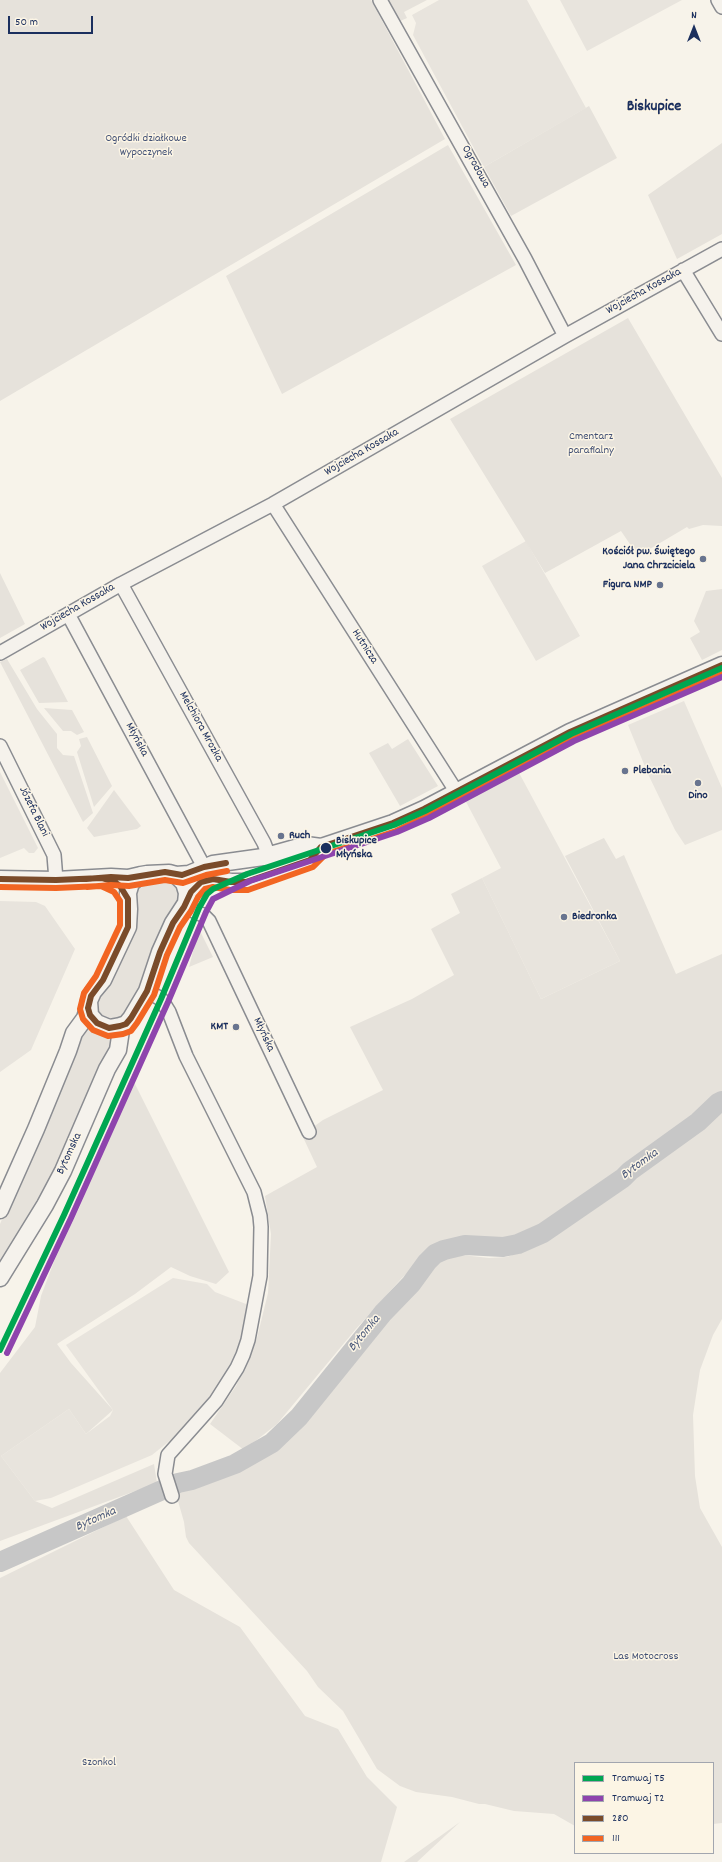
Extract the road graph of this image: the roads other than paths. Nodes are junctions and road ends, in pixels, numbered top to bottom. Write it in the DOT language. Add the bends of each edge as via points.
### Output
graph roads {
  1 [pos="380,0"];
  2 [pos="718,0"];
  3 [pos="722,7"];
  4 [pos="722,249"];
  5 [pos="683,270"];
  6 [pos="722,334"];
  7 [pos="565,336"];
  8 [pos="273,504"];
  9 [pos="121,584"];
  10 [pos="68,614"];
  11 [pos="0,653"];
  12 [pos="722,665"];
  13 [pos="0,746"];
  14 [pos="456,791"];
  15 [pos="321,847"];
  16 [pos="269,856"];
  17 [pos="204,867"];
  18 [pos="275,872"];
  19 [pos="176,875"];
  20 [pos="141,876"];
  21 [pos="102,878"];
  22 [pos="0,879"];
  23 [pos="56,880"];
  24 [pos="128,899"];
  25 [pos="186,903"];
  26 [pos="147,990"];
  27 [pos="88,1008"];
  28 [pos="126,1024"];
  29 [pos="309,1132"];
  30 [pos="0,1210"];
  31 [pos="0,1278"];
  32 [pos="172,1496"];
  1 -- 7 [label="street, Ogrodowa" via="514,238"];
  2 -- 3 [label="street"];
  4 -- 5 [label="street, Wojciecha Kossaka"];
  5 -- 6 [label="street"];
  5 -- 7 [label="street, Wojciecha Kossaka"];
  7 -- 8 [label="street, Wojciecha Kossaka"];
  8 -- 9 [label="street, Wojciecha Kossaka"];
  8 -- 14 [label="street, Hutnicza"];
  9 -- 10 [label="street, Wojciecha Kossaka"];
  9 -- 16 [label="street, Melchiora Mrozka"];
  10 -- 11 [label="street, Wojciecha Kossaka"];
  10 -- 17 [label="street, Młyńska"];
  12 -- 14 [label="street" via="570,732"];
  13 -- 23 [label="street, Józefa Blani" via="51,849"];
  14 -- 15 [label="street" via="393,823"];
  15 -- 16 [label="street" via="306,845"];
  15 -- 18 [label="street" via="310,860"];
  16 -- 17 [label="street"];
  16 -- 18 [label="street, Melchiora Mrozka"];
  17 -- 19 [label="street" via="189,874"];
  18 -- 25 [label="street" via="238,882 208,880 195,886"];
  19 -- 20 [label="street" via="164,872"];
  19 -- 25 [label="street" via="184,883"];
  20 -- 21 [label="street"];
  20 -- 24 [label="street" via="129,887"];
  21 -- 23 [label="street"];
  21 -- 24 [label="street" via="120,886"];
  22 -- 23 [label="street"];
  24 -- 27 [label="street" via="128,927 103,980 91,996"];
  25 -- 26 [label="street, Bytomska" via="163,945"];
  25 -- 29 [label="street, Młyńska" via="209,921"];
  26 -- 28 [label="street, Bytomska"];
  26 -- 32 [label="street" via="161,999 169,1012 186,1056 254,1192 261,1227 260,1276 248,1340 237,1368 216,1401 168,1455 165,1466 166,1482"];
  27 -- 28 [label="street" via="93,1019 103,1027 115,1028"];
  27 -- 30 [label="street" via="85,1018 74,1033 66,1058"];
  28 -- 31 [label="street, Bytomska" via="121,1030 118,1050 107,1069 63,1170"];
}
